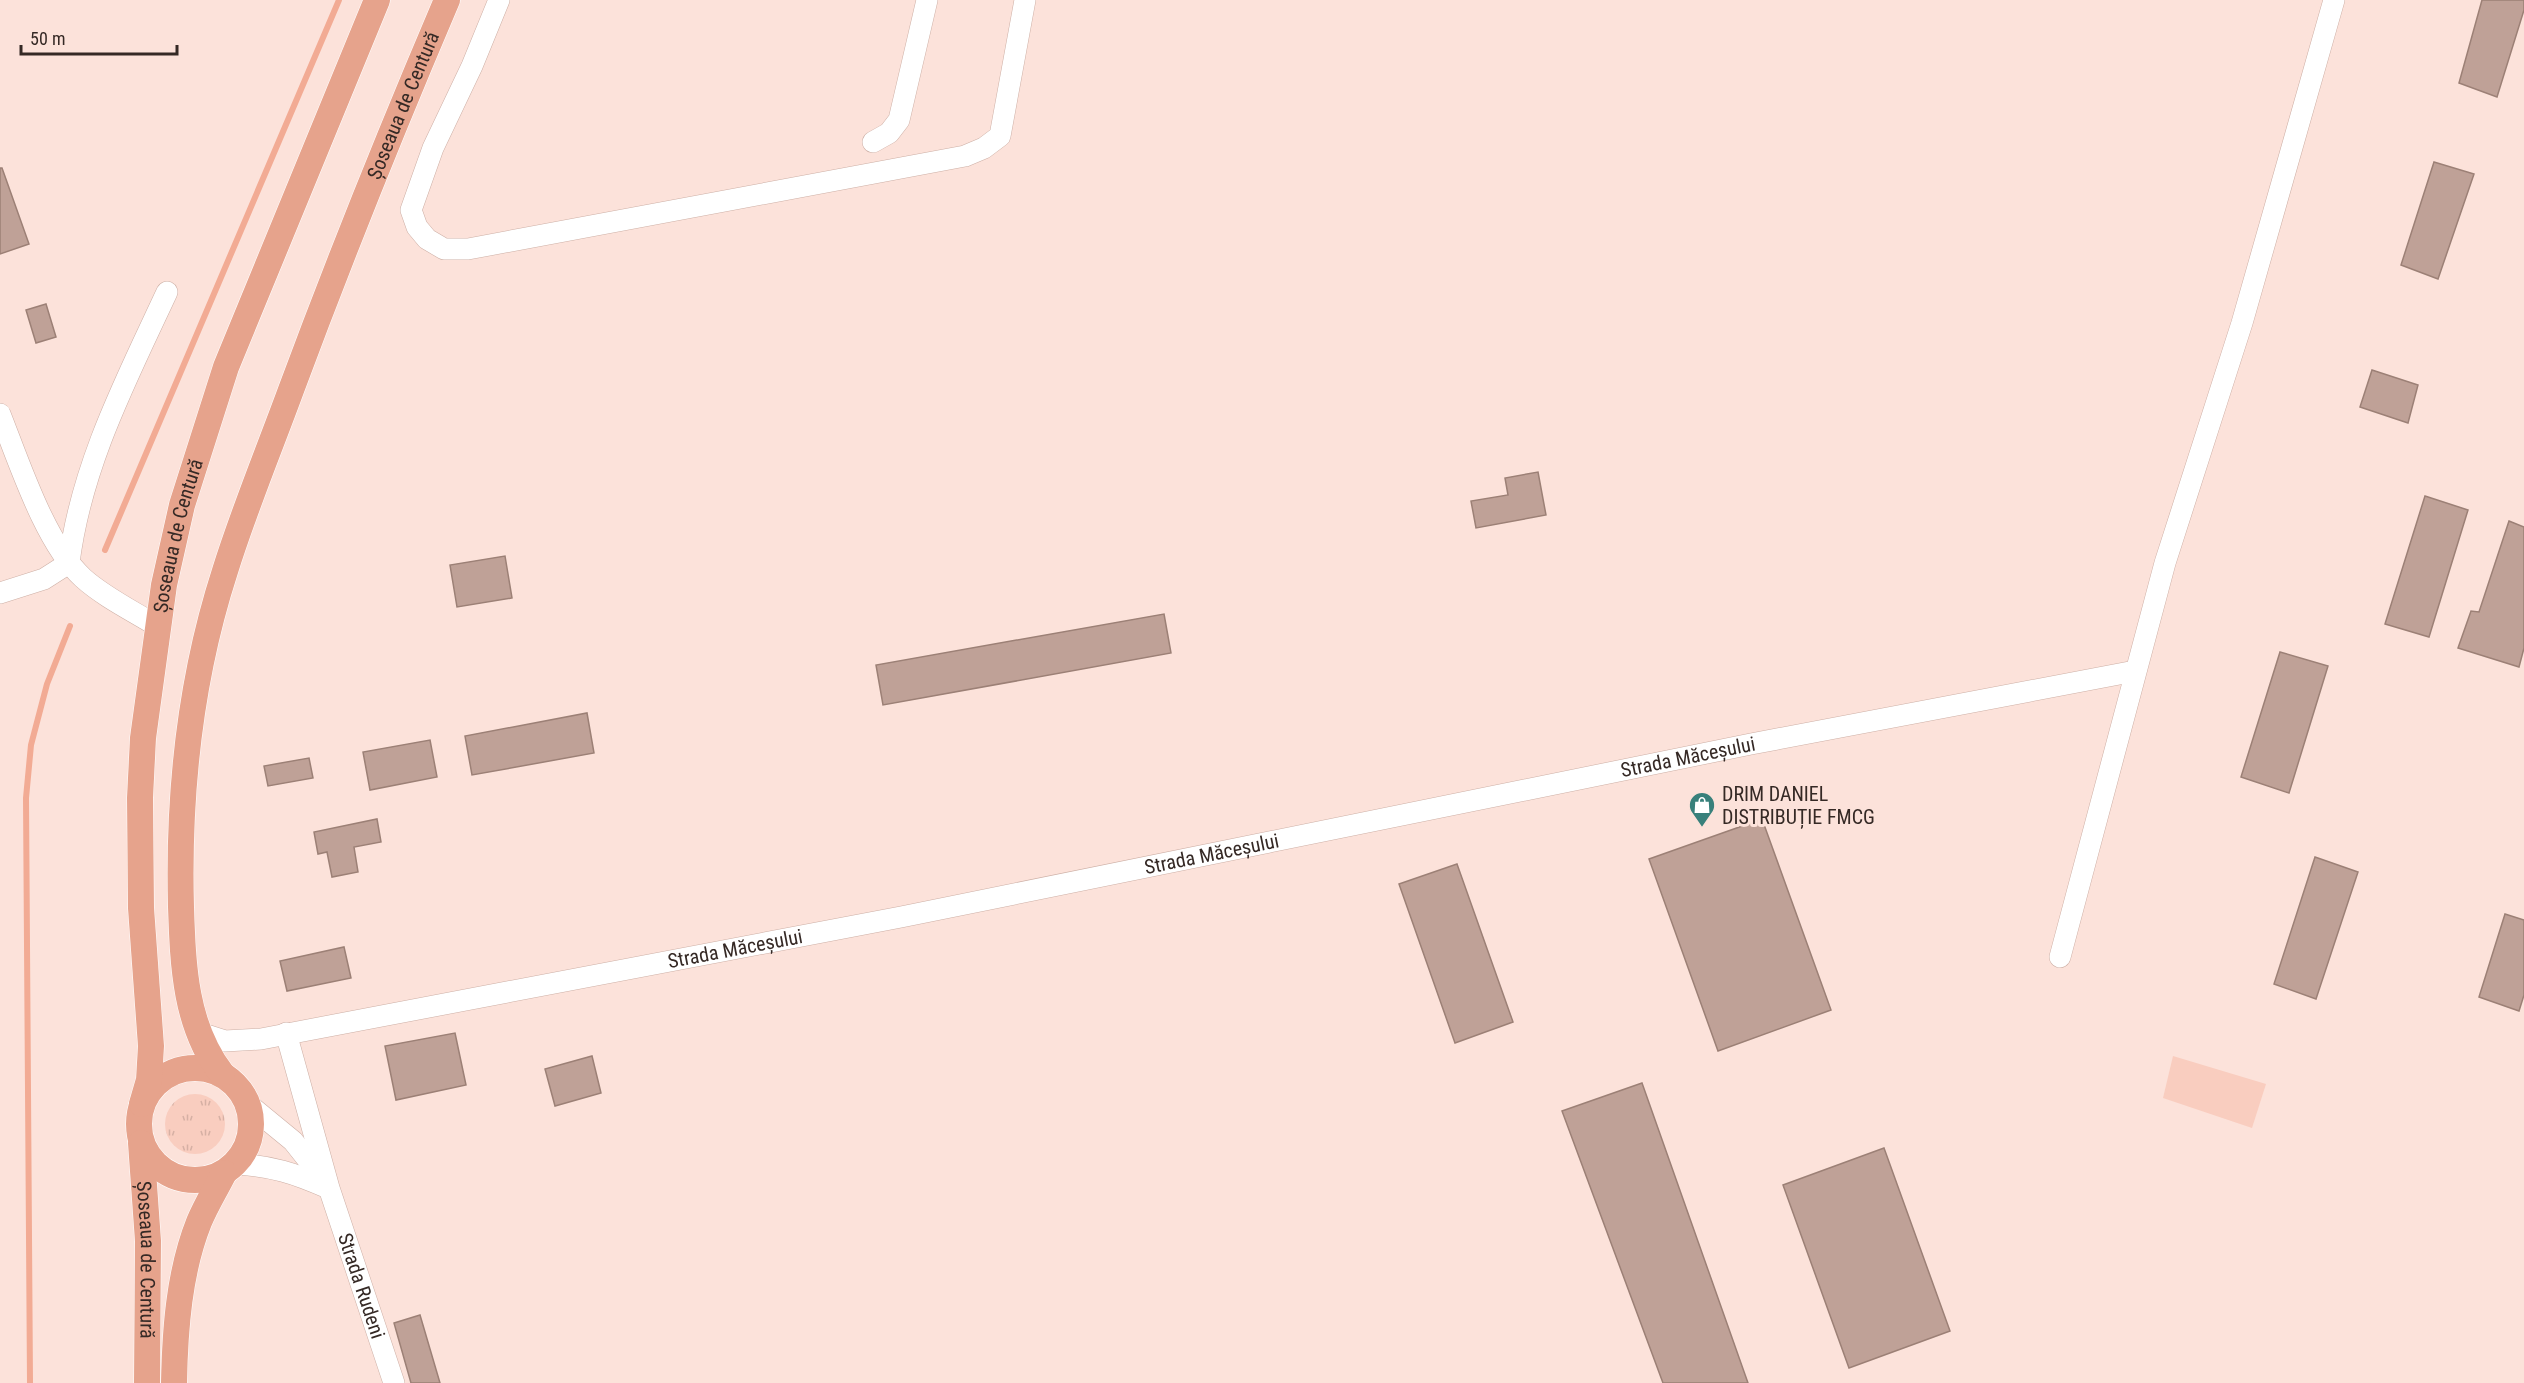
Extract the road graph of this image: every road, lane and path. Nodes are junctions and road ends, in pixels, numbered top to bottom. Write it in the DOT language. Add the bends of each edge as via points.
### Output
graph roads {
  1 [pos="377,0"];
  2 [pos="447,0"];
  3 [pos="499,0"];
  4 [pos="927,0"];
  5 [pos="1025,0"];
  6 [pos="2334,0"];
  7 [pos="873,142"];
  8 [pos="167,292"];
  9 [pos="0,414"];
  10 [pos="69,563"];
  11 [pos="0,593"];
  12 [pos="157,626"];
  13 [pos="2135,671"];
  14 [pos="2060,957"];
  15 [pos="197,1032"];
  16 [pos="286,1033"];
  17 [pos="222,1074"];
  18 [pos="142,1104"];
  19 [pos="248,1104"];
  20 [pos="140,1137"];
  21 [pos="230,1168"];
  22 [pos="329,1188"];
  23 [pos="147,1383"];
  24 [pos="174,1383"];
  25 [pos="394,1383"];
  1 -- 12 [label="main road, Șoseaua de Centură" via="226,367 182,505"];
  2 -- 15 [label="main road, Șoseaua de Centură" via="328,290 225,572 204,647 185,770 180,859 185,967"];
  3 -- 5 [label="street" via="433,148 411,210 427,239 444,249 468,249 965,156 984,148 1000,136"];
  4 -- 7 [label="street" via="899,120 889,134"];
  6 -- 13 [label="street" via="2246,312 2165,563"];
  8 -- 10 [label="street" via="107,422 74,526"];
  9 -- 10 [label="street" via="37,503"];
  10 -- 11 [label="street" via="44,579"];
  10 -- 12 [label="street" via="84,579"];
  12 -- 18 [label="main road, Șoseaua de Centură" via="140,798 141,908 151,1046 149,1080"];
  13 -- 14 [label="street"];
  13 -- 16 [label="street, Strada Măceșului" via="901,917"];
  15 -- 16 [label="street, Strada Măceșului" via="225,1041"];
  15 -- 17 [label="main road, Șoseaua de Centură"];
  16 -- 22 [label="street, Strada Rudeni"];
  17 -- 18 [label="main road" via="196,1067 176,1071 158,1082"];
  17 -- 19 [label="main road, Șoseaua de Centură" via="233,1082"];
  18 -- 20 [label="main road, Șoseaua de Centură"];
  19 -- 21 [label="main road, Șoseaua de Centură" via="252,1130 246,1148"];
  19 -- 22 [label="street" via="292,1141"];
  20 -- 21 [label="main road, Șoseaua de Centură" via="150,1158 178,1178 202,1180"];
  20 -- 23 [label="main road, Șoseaua de Centură" via="148,1240"];
  21 -- 22 [label="street" via="286,1170"];
  21 -- 24 [label="main road, Șoseaua de Centură" via="192,1242 179,1316"];
  22 -- 25 [label="street, Strada Rudeni"];
}
